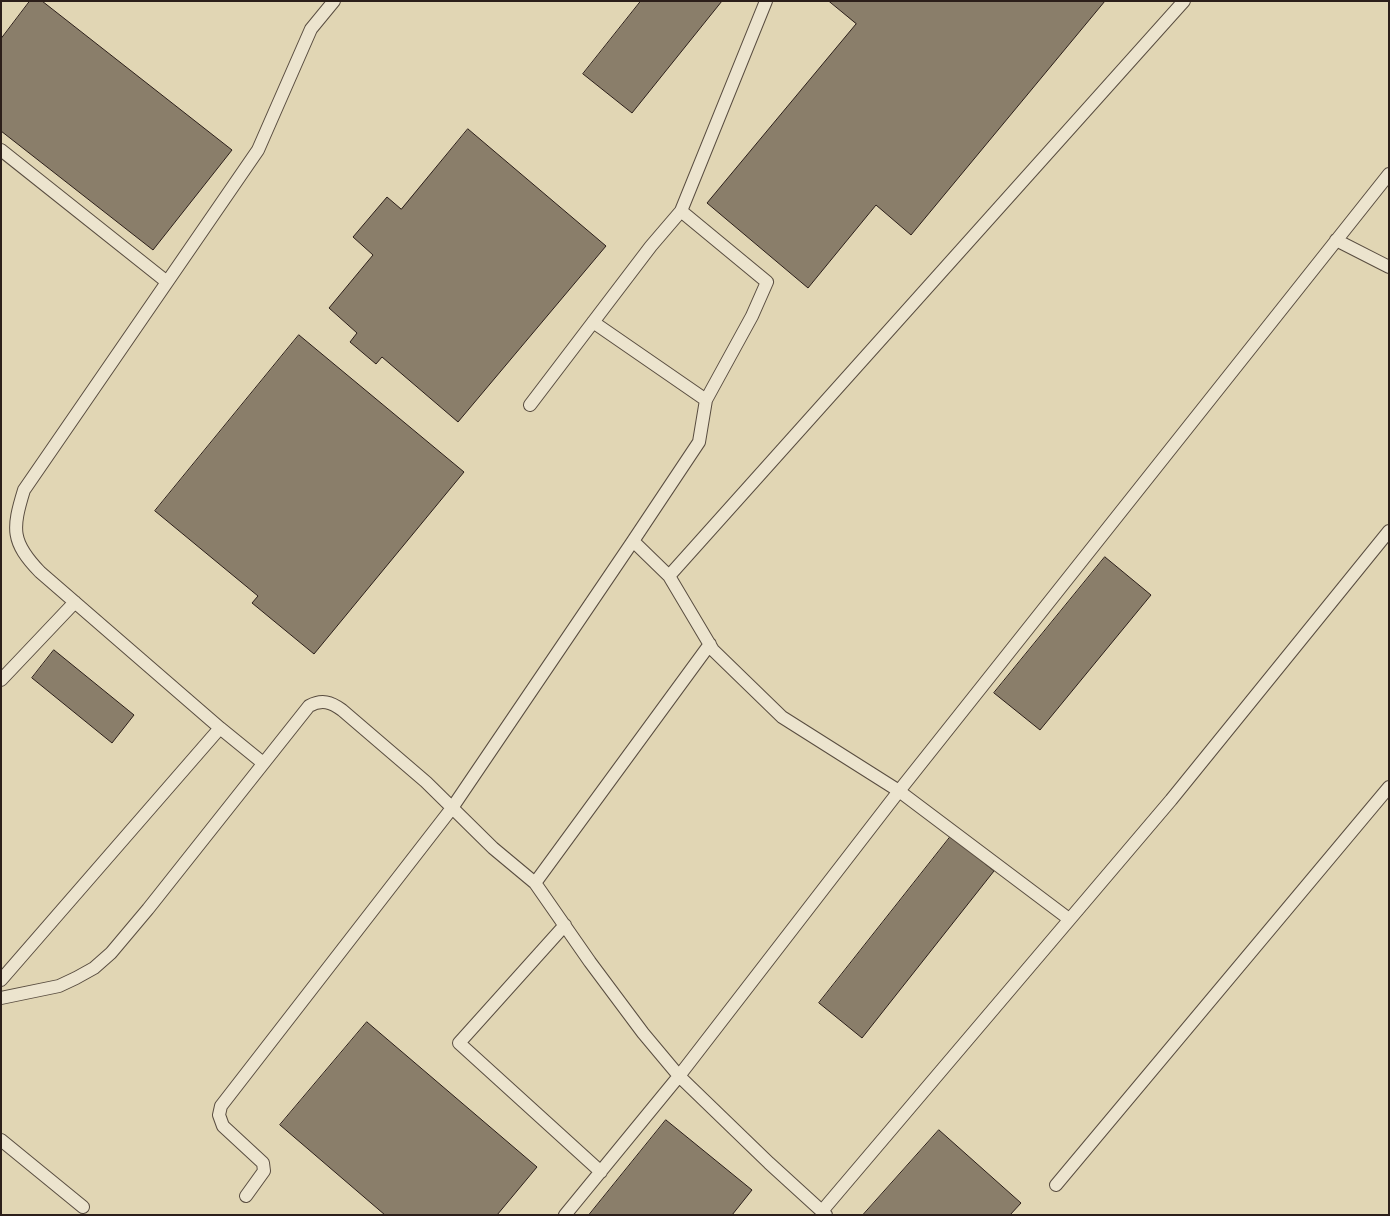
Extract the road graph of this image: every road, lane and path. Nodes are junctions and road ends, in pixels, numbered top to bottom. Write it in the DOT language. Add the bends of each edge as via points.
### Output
graph roads {
  1 [pos="334,1"];
  2 [pos="766,1"];
  3 [pos="1184,1"];
  4 [pos="1,150"];
  5 [pos="1389,174"];
  6 [pos="681,212"];
  7 [pos="1336,240"];
  8 [pos="1389,267"];
  9 [pos="167,282"];
  10 [pos="593,322"];
  11 [pos="706,400"];
  12 [pos="530,405"];
  13 [pos="1389,531"];
  14 [pos="633,541"];
  15 [pos="669,576"];
  16 [pos="75,602"];
  17 [pos="710,644"];
  18 [pos="1,680"];
  19 [pos="220,728"];
  20 [pos="263,763"];
  21 [pos="1389,787"];
  22 [pos="899,791"];
  23 [pos="452,808"];
  24 [pos="535,883"];
  25 [pos="1069,919"];
  26 [pos="565,925"];
  27 [pos="1,980"];
  28 [pos="1,998"];
  29 [pos="679,1076"];
  30 [pos="1,1140"];
  31 [pos="601,1172"];
  32 [pos="1056,1185"];
  33 [pos="246,1196"];
  34 [pos="83,1207"];
  35 [pos="824,1213"];
  36 [pos="565,1215"];
  1 -- 9 [label="lane" via="311,29 258,150"];
  2 -- 6 [label="lane"];
  3 -- 15 [label="lane"];
  4 -- 9 [label="lane"];
  5 -- 7 [label="lane"];
  6 -- 10 [label="lane"];
  6 -- 11 [label="lane" via="767,282 752,316"];
  7 -- 8 [label="lane"];
  7 -- 22 [label="lane"];
  9 -- 16 [label="lane" via="24,490 18,509 16,536 26,557"];
  10 -- 11 [label="lane"];
  10 -- 12 [label="lane"];
  11 -- 14 [label="lane" via="699,442"];
  13 -- 25 [label="lane" via="1171,800"];
  14 -- 15 [label="lane"];
  14 -- 23 [label="lane"];
  15 -- 17 [label="lane"];
  16 -- 18 [label="lane"];
  16 -- 19 [label="lane"];
  17 -- 22 [label="lane" via="713,650 782,717"];
  17 -- 24 [label="lane"];
  19 -- 20 [label="lane"];
  19 -- 27 [label="lane"];
  20 -- 23 [label="lane" via="309,706 323,701 333,703 426,782"];
  20 -- 28 [label="lane" via="111,953 94,968 59,986"];
  21 -- 32 [label="lane"];
  22 -- 25 [label="lane"];
  22 -- 29 [label="lane"];
  23 -- 24 [label="lane" via="493,848"];
  23 -- 33 [label="lane" via="221,1106 223,1126 263,1163 264,1171"];
  24 -- 26 [label="lane"];
  25 -- 35 [label="lane"];
  26 -- 29 [label="lane" via="643,1033"];
  26 -- 31 [label="lane" via="459,1043"];
  29 -- 31 [label="lane"];
  29 -- 35 [label="lane"];
  30 -- 34 [label="lane"];
  31 -- 36 [label="lane"];
}
